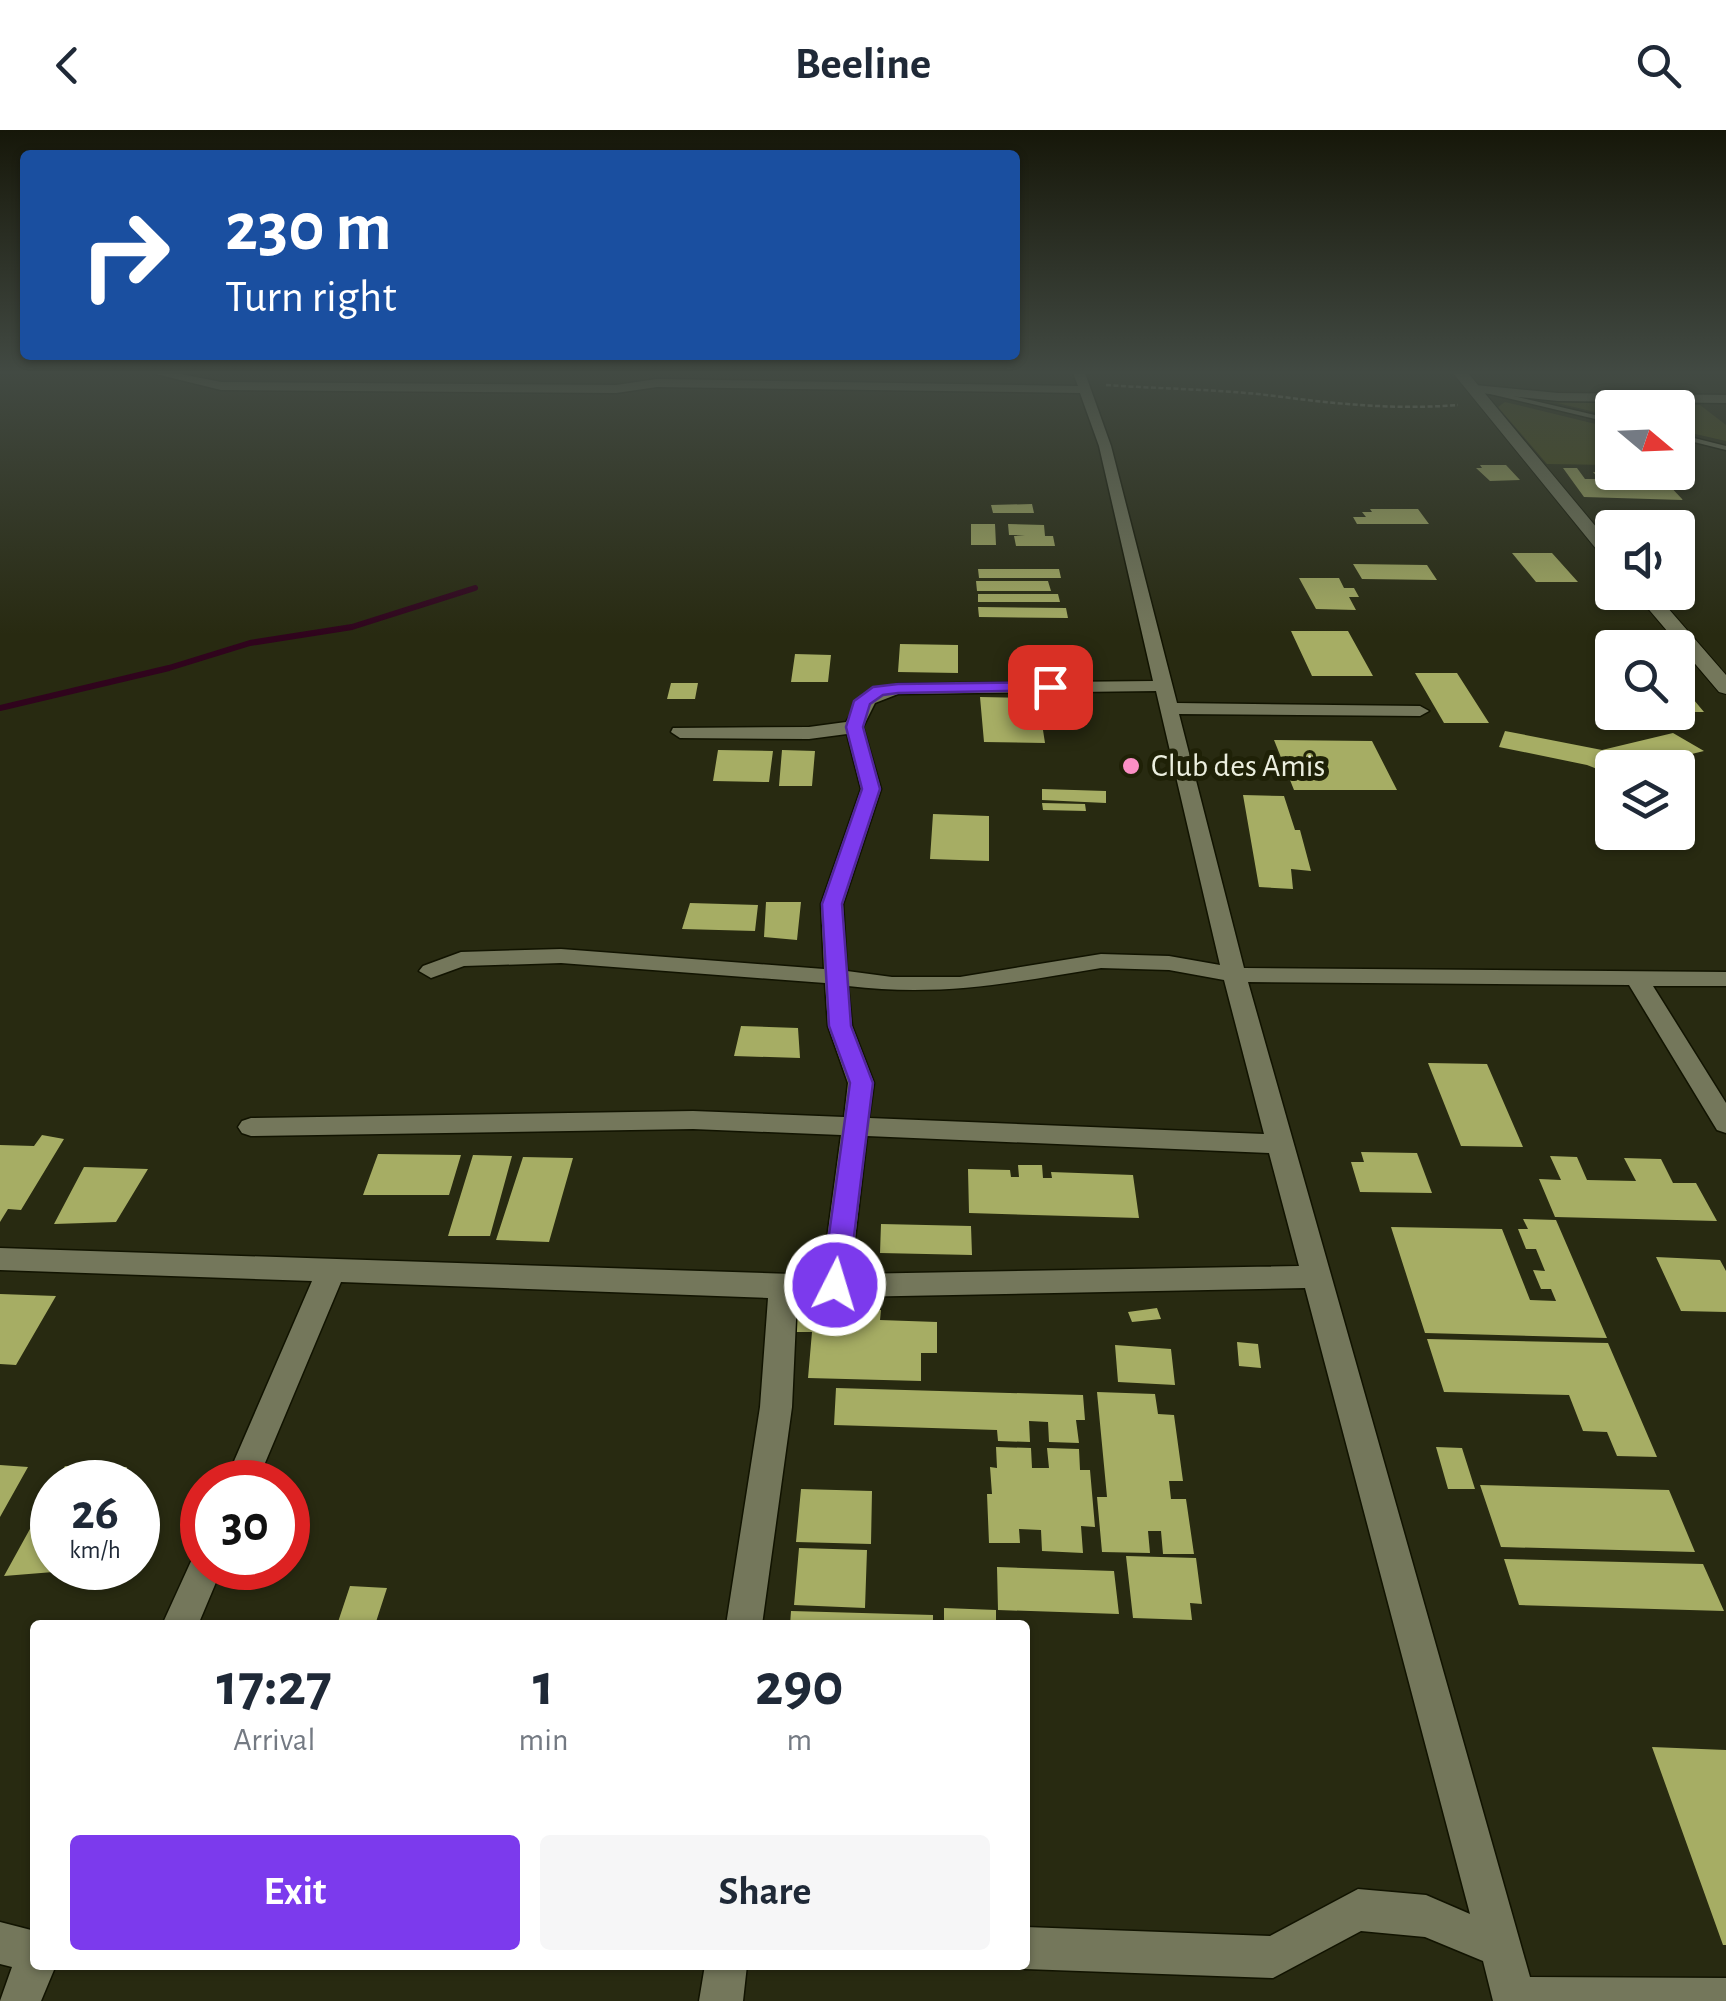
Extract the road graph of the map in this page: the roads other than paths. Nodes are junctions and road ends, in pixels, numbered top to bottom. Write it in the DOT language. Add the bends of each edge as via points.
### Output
graph roads {
  1 [pos="1109,460"];
  2 [pos="1533,460"];
  3 [pos="1595,536"];
  4 [pos="1659,610"];
  5 [pos="1726,688"];
  6 [pos="1167,697"];
  7 [pos="1420,710"];
  8 [pos="854,727"];
  9 [pos="680,732"];
  10 [pos="431,971"];
  11 [pos="1234,975"];
  12 [pos="836,977"];
  13 [pos="1726,978"];
  14 [pos="1637,979"];
  15 [pos="1726,1124"];
  16 [pos="858,1126"];
  17 [pos="251,1127"];
  18 [pos="1280,1144"];
  19 [pos="0,1259"];
  20 [pos="331,1272"];
  21 [pos="1316,1277"];
  22 [pos="835,1285"];
  23 [pos="783,1287"];
  24 [pos="250,1460"];
  25 [pos="195,1590"];
  26 [pos="182,1620"];
  27 [pos="745,1620"];
  28 [pos="0,1943"];
  29 [pos="1499,1947"];
  30 [pos="1030,1948"];
  31 [pos="30,1951"];
  32 [pos="33,1970"];
  33 [pos="725,1970"];
  34 [pos="1515,1999"];
  35 [pos="1726,2000"];
  36 [pos="20,2001"];
  37 [pos="721,2001"];
  1 -- 6 [label="street"];
  2 -- 3 [label="street"];
  4 -- 5 [label="street"];
  6 -- 7 [label="street"];
  6 -- 8 [label="street" via="878,691 862,701"];
  6 -- 11 [label="street"];
  8 -- 9 [label="street"];
  8 -- 12 [label="street" via="871,789 832,904"];
  10 -- 12 [label="street" via="460,959 561,956"];
  11 -- 12 [label="street" via="1169,962 1100,961 960,984"];
  11 -- 14 [label="street"];
  11 -- 18 [label="street"];
  12 -- 16 [label="street" via="840,1026 862,1083"];
  13 -- 14 [label="street"];
  14 -- 15 [label="street"];
  16 -- 17 [label="street" via="693,1120"];
  16 -- 18 [label="street"];
  16 -- 22 [label="street"];
  18 -- 21 [label="street"];
  19 -- 20 [label="street"];
  20 -- 23 [label="street"];
  20 -- 24 [label="street"];
  21 -- 22 [label="street"];
  21 -- 29 [label="street"];
  22 -- 23 [label="street"];
  23 -- 27 [label="street" via="776,1407"];
  25 -- 26 [label="street"];
  28 -- 31 [label="street"];
  29 -- 30 [label="street" via="1426,1916 1358,1910 1274,1958"];
  29 -- 34 [label="street"];
  32 -- 36 [label="street"];
  33 -- 37 [label="street"];
  34 -- 35 [label="street"];
}
